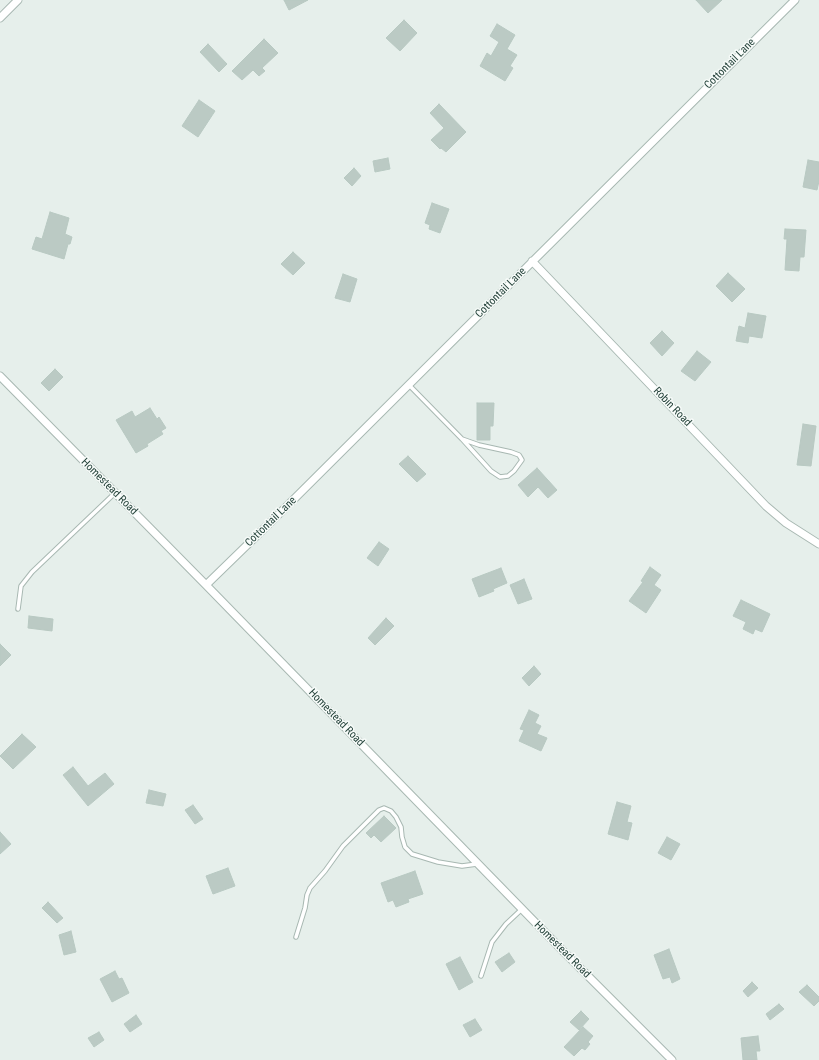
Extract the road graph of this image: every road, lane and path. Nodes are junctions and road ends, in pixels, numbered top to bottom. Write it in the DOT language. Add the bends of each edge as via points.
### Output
graph roads {
  1 [pos="18,0"];
  2 [pos="795,0"];
  3 [pos="0,18"];
  4 [pos="532,261"];
  5 [pos="0,376"];
  6 [pos="409,385"];
  7 [pos="462,439"];
  8 [pos="115,493"];
  9 [pos="819,544"];
  10 [pos="206,585"];
  11 [pos="18,609"];
  12 [pos="478,864"];
  13 [pos="522,909"];
  14 [pos="296,936"];
  15 [pos="481,976"];
  16 [pos="672,1060"];
  1 -- 3 [label="street"];
  2 -- 4 [label="street, Cottontail Lane"];
  4 -- 6 [label="street, Cottontail Lane"];
  4 -- 9 [label="street, Robin Road" via="766,506 786,524"];
  5 -- 8 [label="street, Homestead Road"];
  6 -- 7 [label="lane"];
  6 -- 10 [label="street, Cottontail Lane"];
  7 -- 7 [label="lane" via="491,471 500,477 514,472 522,460 519,455 511,452"];
  8 -- 10 [label="street, Homestead Road"];
  8 -- 11 [label="lane" via="32,572 21,586"];
  10 -- 12 [label="street, Homestead Road"];
  12 -- 13 [label="street, Homestead Road"];
  12 -- 14 [label="lane" via="462,866 412,854 405,847 396,817 384,808 343,846 310,888"];
  13 -- 15 [label="lane" via="492,942"];
  13 -- 16 [label="street, Homestead Road"];
}
